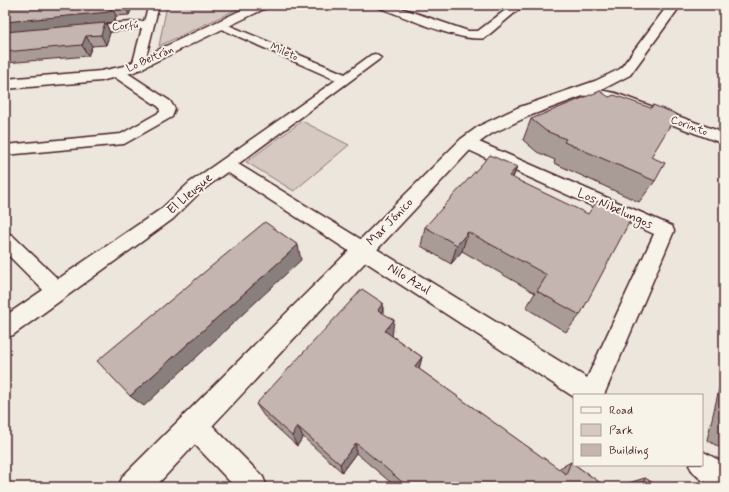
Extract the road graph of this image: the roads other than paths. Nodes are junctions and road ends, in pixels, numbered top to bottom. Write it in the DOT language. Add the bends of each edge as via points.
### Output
graph roads {
  1 [pos="154,5"];
  2 [pos="262,5"];
  3 [pos="382,5"];
  4 [pos="519,5"];
  5 [pos="675,5"];
  6 [pos="718,5"];
  7 [pos="396,7"];
  8 [pos="724,7"];
  9 [pos="149,24"];
  10 [pos="221,25"];
  11 [pos="73,31"];
  12 [pos="375,58"];
  13 [pos="138,66"];
  14 [pos="118,73"];
  15 [pos="346,79"];
  16 [pos="5,84"];
  17 [pos="606,90"];
  18 [pos="724,139"];
  19 [pos="467,143"];
  20 [pos="5,150"];
  21 [pos="226,164"];
  22 [pos="5,240"];
  23 [pos="363,250"];
  24 [pos="57,291"];
  25 [pos="5,328"];
  26 [pos="590,394"];
  27 [pos="592,394"];
  28 [pos="194,425"];
  29 [pos="703,465"];
  30 [pos="724,478"];
  31 [pos="134,487"];
  32 [pos="253,487"];
  1 -- 9 [label="street"];
  2 -- 10 [label="street, Lo Beltrán"];
  3 -- 7 [label="street"];
  4 -- 7 [label="street" via="481,35 475,36"];
  5 -- 17 [label="street, Mar Jónico" via="630,68"];
  6 -- 8 [label="street"];
  9 -- 11 [label="street, Corfú"];
  9 -- 13 [label="street"];
  10 -- 13 [label="street, Lo Beltrán"];
  10 -- 15 [label="street, Mileto"];
  12 -- 15 [label="street, El Lleuque"];
  13 -- 14 [label="street, Lo Beltrán"];
  14 -- 16 [label="street, Lo Beltrán"];
  14 -- 20 [label="street" via="165,104 167,114 124,140"];
  15 -- 21 [label="street, El Lleuque"];
  17 -- 18 [label="street, Corinto"];
  17 -- 19 [label="street, Mar Jónico" via="582,91 523,112 485,130"];
  19 -- 23 [label="street, Mar Jónico"];
  19 -- 27 [label="street, Los Nibelungos" via="665,232"];
  21 -- 23 [label="street, Nilo Azul"];
  21 -- 24 [label="street, El Lleuque" via="195,186 167,214"];
  22 -- 24 [label="street"];
  23 -- 26 [label="street, Nilo Azul"];
  23 -- 28 [label="street, Mar Jónico"];
  24 -- 25 [label="street, El Lleuque"];
  28 -- 31 [label="street, Mar Jónico"];
  28 -- 32 [label="street"];
  29 -- 30 [label="street"];
}
